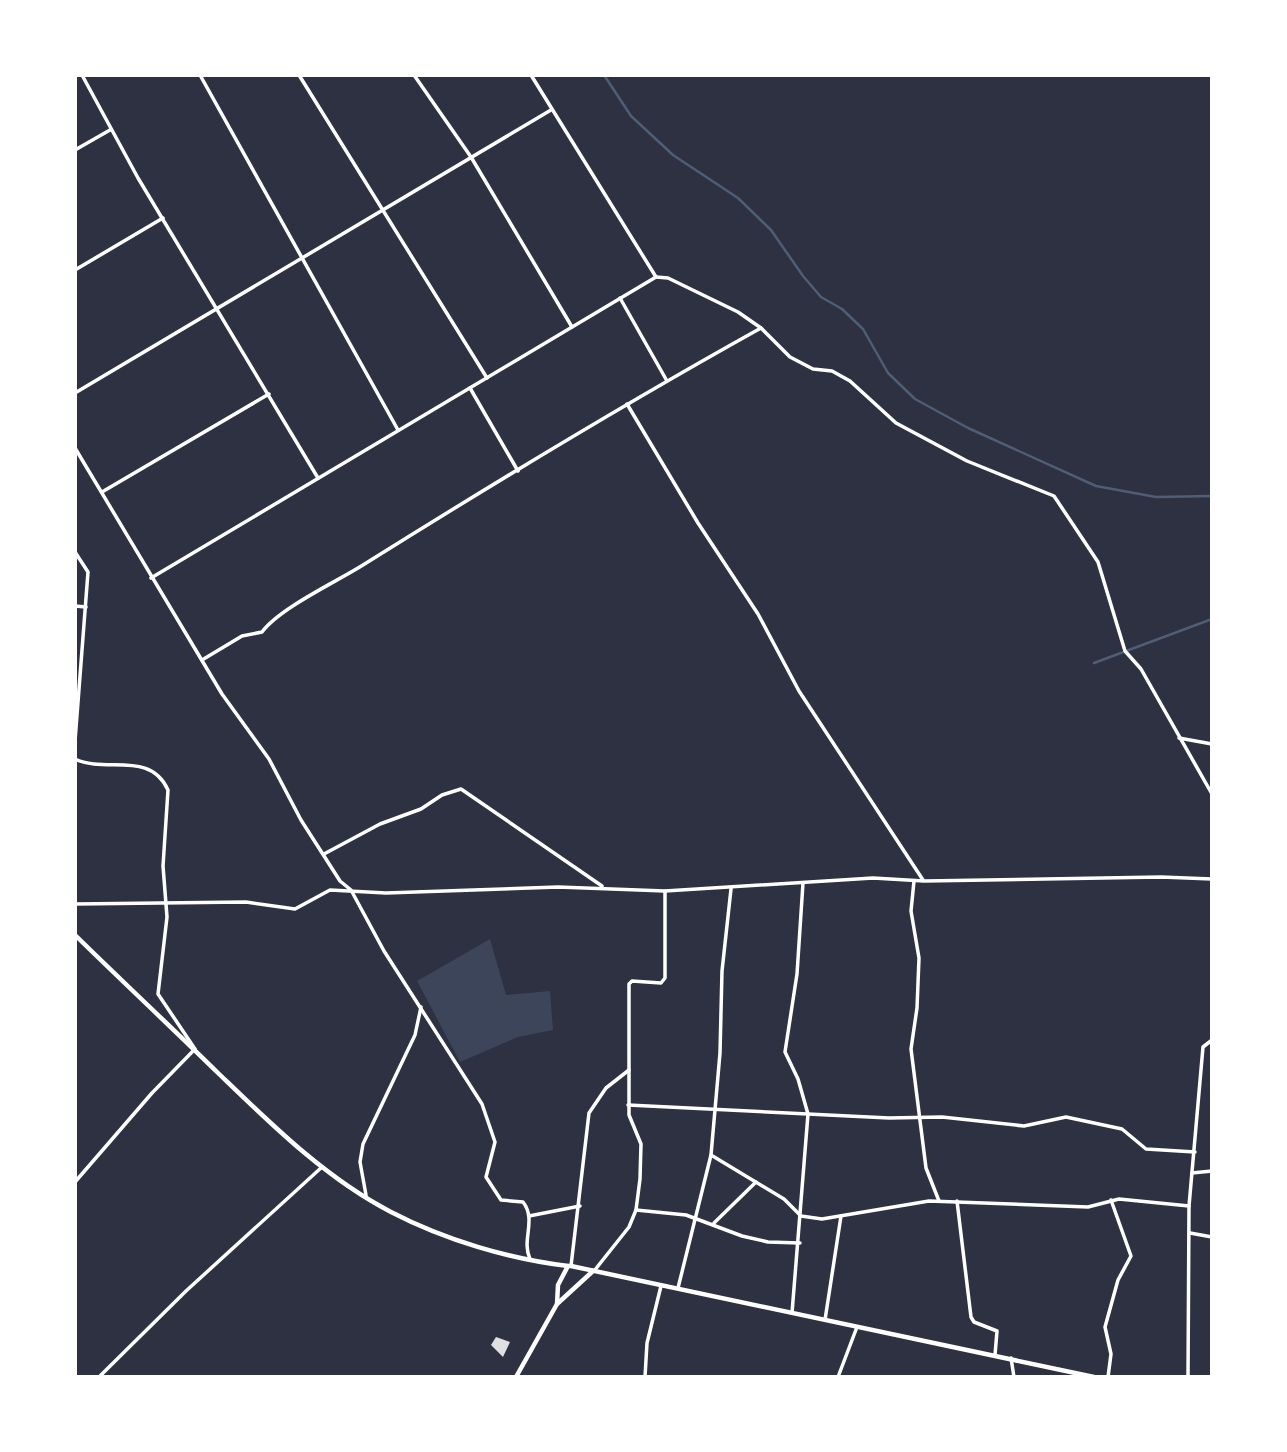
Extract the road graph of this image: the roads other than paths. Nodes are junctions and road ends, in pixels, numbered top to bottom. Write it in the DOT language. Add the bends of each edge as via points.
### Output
graph roads {
  1 [pos="82,75"];
  2 [pos="200,75"];
  3 [pos="299,75"];
  4 [pos="414,75"];
  5 [pos="531,75"];
  6 [pos="552,110"];
  7 [pos="110,130"];
  8 [pos="75,150"];
  9 [pos="471,157"];
  10 [pos="384,209"];
  11 [pos="163,218"];
  12 [pos="299,257"];
  13 [pos="75,270"];
  14 [pos="656,277"];
  15 [pos="620,298"];
  16 [pos="219,309"];
  17 [pos="572,327"];
  18 [pos="761,328"];
  19 [pos="487,378"];
  20 [pos="667,381"];
  21 [pos="470,388"];
  22 [pos="75,393"];
  23 [pos="269,394"];
  24 [pos="627,404"];
  25 [pos="398,430"];
  26 [pos="75,448"];
  27 [pos="518,472"];
  28 [pos="319,479"];
  29 [pos="102,492"];
  30 [pos="75,552"];
  31 [pos="151,578"];
  32 [pos="75,606"];
  33 [pos="86,607"];
  34 [pos="202,660"];
  35 [pos="1178,738"];
  36 [pos="75,741"];
  37 [pos="1212,744"];
  38 [pos="75,759"];
  39 [pos="1212,794"];
  40 [pos="324,854"];
  41 [pos="1212,879"];
  42 [pos="914,881"];
  43 [pos="925,881"];
  44 [pos="803,883"];
  45 [pos="604,888"];
  46 [pos="731,889"];
  47 [pos="351,890"];
  48 [pos="665,891"];
  49 [pos="75,904"];
  50 [pos="164,904"];
  51 [pos="75,935"];
  52 [pos="421,1005"];
  53 [pos="1212,1040"];
  54 [pos="195,1049"];
  55 [pos="629,1070"];
  56 [pos="628,1105"];
  57 [pos="715,1109"];
  58 [pos="808,1114"];
  59 [pos="921,1118"];
  60 [pos="1195,1152"];
  61 [pos="711,1155"];
  62 [pos="322,1167"];
  63 [pos="1212,1171"];
  64 [pos="1192,1173"];
  65 [pos="75,1182"];
  66 [pos="756,1182"];
  67 [pos="366,1195"];
  68 [pos="1111,1200"];
  69 [pos="939,1201"];
  70 [pos="957,1201"];
  71 [pos="580,1206"];
  72 [pos="1189,1206"];
  73 [pos="636,1210"];
  74 [pos="529,1216"];
  75 [pos="801,1216"];
  76 [pos="841,1216"];
  77 [pos="697,1219"];
  78 [pos="714,1223"];
  79 [pos="1189,1233"];
  80 [pos="1212,1237"];
  81 [pos="800,1243"];
  82 [pos="531,1261"];
  83 [pos="570,1266"];
  84 [pos="594,1271"];
  85 [pos="661,1286"];
  86 [pos="677,1290"];
  87 [pos="557,1304"];
  88 [pos="792,1313"];
  89 [pos="825,1320"];
  90 [pos="857,1327"];
  91 [pos="995,1355"];
  92 [pos="1011,1358"];
  93 [pos="99,1377"];
  94 [pos="516,1377"];
  95 [pos="645,1377"];
  96 [pos="838,1377"];
  97 [pos="1014,1377"];
  98 [pos="1094,1377"];
  99 [pos="1108,1377"];
  100 [pos="1188,1377"];
  1 -- 7 [label="street"];
  2 -- 12 [label="street"];
  3 -- 10 [label="street"];
  4 -- 9 [label="street"];
  5 -- 6 [label="street"];
  6 -- 9 [label="street"];
  6 -- 14 [label="street"];
  7 -- 8 [label="street"];
  7 -- 11 [label="street"];
  9 -- 10 [label="street"];
  9 -- 17 [label="street"];
  10 -- 12 [label="street"];
  10 -- 19 [label="street"];
  11 -- 13 [label="street"];
  11 -- 16 [label="street"];
  12 -- 16 [label="street"];
  12 -- 25 [label="street"];
  14 -- 15 [label="street"];
  14 -- 18 [label="street" via="704,293"];
  15 -- 17 [label="street"];
  15 -- 20 [label="street"];
  16 -- 22 [label="street"];
  16 -- 23 [label="street"];
  17 -- 19 [label="street"];
  18 -- 20 [label="street"];
  18 -- 35 [label="street" via="790,357 813,369 832,370 850,381 896,423 967,461 1054,496 1098,562 1125,651 1141,669"];
  19 -- 21 [label="street"];
  20 -- 24 [label="street"];
  21 -- 25 [label="street"];
  21 -- 27 [label="street"];
  23 -- 28 [label="street"];
  23 -- 29 [label="street"];
  24 -- 27 [label="street"];
  24 -- 43 [label="street" via="758,614 799,691"];
  25 -- 28 [label="street"];
  26 -- 29 [label="street"];
  27 -- 34 [label="street" via="314,595 262,632 242,636"];
  28 -- 31 [label="street"];
  29 -- 31 [label="street"];
  30 -- 33 [label="street" via="88,572"];
  31 -- 34 [label="street"];
  32 -- 33 [label="street"];
  33 -- 36 [label="street"];
  34 -- 40 [label="street" via="269,759"];
  35 -- 37 [label="street"];
  35 -- 39 [label="street"];
  38 -- 50 [label="street" via="95,765 144,766 163,779 169,805 163,838"];
  40 -- 45 [label="street" via="461,789"];
  40 -- 47 [label="street"];
  41 -- 43 [label="street"];
  42 -- 43 [label="street"];
  42 -- 44 [label="street" via="873,878"];
  42 -- 59 [label="street" via="911,911 919,958 911,1049"];
  44 -- 46 [label="street"];
  44 -- 58 [label="street" via="797,974 785,1052"];
  45 -- 47 [label="street"];
  45 -- 48 [label="street"];
  46 -- 48 [label="street"];
  46 -- 57 [label="street"];
  47 -- 50 [label="street" via="328,890 295,909 246,902"];
  47 -- 52 [label="street"];
  48 -- 55 [label="street" via="665,978 661,983 630,982"];
  49 -- 50 [label="street"];
  50 -- 54 [label="street" via="167,917 158,993"];
  51 -- 54 [label="main road"];
  52 -- 67 [label="street" via="415,1035 363,1144 360,1162"];
  52 -- 74 [label="street" via="482,1104 495,1142 486,1170 490,1187 501,1200 523,1202"];
  53 -- 60 [label="street" via="1203,1047"];
  54 -- 62 [label="main road"];
  54 -- 65 [label="street"];
  55 -- 56 [label="street"];
  55 -- 71 [label="street" via="606,1088 589,1113"];
  56 -- 57 [label="street"];
  56 -- 73 [label="street" via="642,1154"];
  57 -- 58 [label="street"];
  57 -- 61 [label="street"];
  58 -- 59 [label="street"];
  58 -- 75 [label="street"];
  59 -- 60 [label="street" via="1024,1126 1074,1117 1122,1129 1146,1149"];
  59 -- 69 [label="street" via="926,1168"];
  60 -- 64 [label="street"];
  61 -- 66 [label="street"];
  61 -- 77 [label="street"];
  62 -- 67 [label="main road"];
  62 -- 93 [label="street"];
  63 -- 64 [label="street"];
  64 -- 72 [label="street"];
  66 -- 75 [label="street"];
  66 -- 78 [label="street"];
  67 -- 82 [label="main road" via="390,1212 443,1234"];
  68 -- 70 [label="street" via="1088,1207"];
  68 -- 72 [label="street"];
  68 -- 99 [label="street" via="1131,1256 1118,1280 1105,1327 1111,1354"];
  69 -- 70 [label="street"];
  69 -- 76 [label="street"];
  70 -- 91 [label="street" via="971,1317 997,1331"];
  71 -- 74 [label="street"];
  71 -- 83 [label="street"];
  72 -- 79 [label="street"];
  73 -- 77 [label="street"];
  73 -- 84 [label="street" via="620,1241"];
  74 -- 82 [label="street" via="525,1249"];
  75 -- 76 [label="street"];
  75 -- 81 [label="street"];
  76 -- 89 [label="street"];
  77 -- 78 [label="street"];
  77 -- 86 [label="street"];
  78 -- 81 [label="street" via="755,1239"];
  79 -- 80 [label="street"];
  79 -- 100 [label="street"];
  81 -- 88 [label="street"];
  82 -- 83 [label="main road"];
  83 -- 84 [label="main road"];
  83 -- 87 [label="main road" via="558,1286"];
  84 -- 85 [label="main road"];
  84 -- 87 [label="main road"];
  85 -- 86 [label="main road"];
  85 -- 95 [label="street" via="647,1343"];
  86 -- 88 [label="main road"];
  87 -- 94 [label="main road"];
  88 -- 89 [label="main road"];
  89 -- 90 [label="main road"];
  90 -- 91 [label="main road"];
  90 -- 96 [label="street"];
  91 -- 92 [label="main road"];
  92 -- 97 [label="street"];
  92 -- 98 [label="main road"];
}
